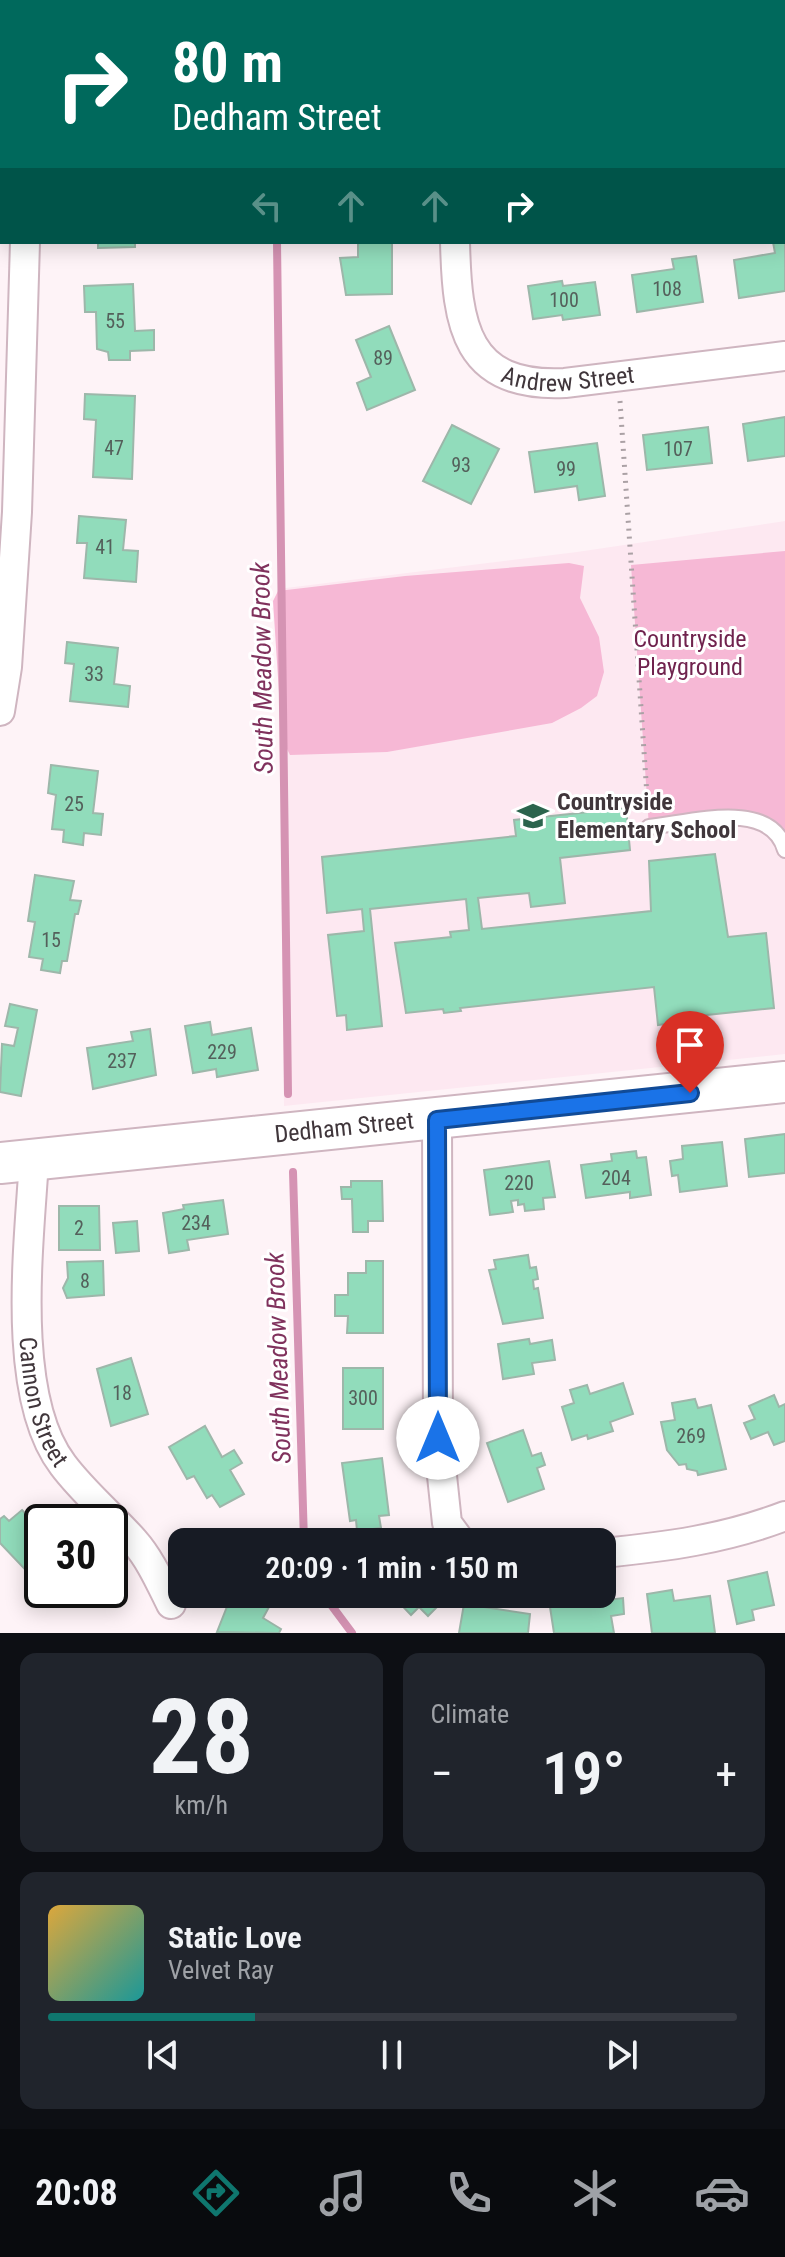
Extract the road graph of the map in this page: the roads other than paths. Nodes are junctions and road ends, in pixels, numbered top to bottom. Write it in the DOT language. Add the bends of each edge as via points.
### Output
graph roads {
  1 [pos="25,244"];
  2 [pos="455,244"];
  3 [pos="785,356"];
  4 [pos="0,711"];
  5 [pos="649,827"];
  6 [pos="785,850"];
  7 [pos="785,1082"];
  8 [pos="437,1120"];
  9 [pos="17,1161"];
  10 [pos="785,1516"];
  11 [pos="451,1528"];
  12 [pos="616,1552"];
  13 [pos="168,1598"];
  1 -- 4 [label="street" via="17,512"];
  2 -- 3 [label="street, Andrew Street" via="465,332 483,361 511,379 529,383 618,376"];
  5 -- 6 [label="lane" via="757,818 776,831"];
  7 -- 8 [label="main road, Dedham Street"];
  8 -- 9 [label="main road, Dedham Street"];
  8 -- 11 [label="street" via="438,1438"];
  9 -- 13 [label="street, Cannon Street" via="29,1254 32,1393 61,1462 134,1542"];
  10 -- 12 [label="street" via="690,1544"];
}
